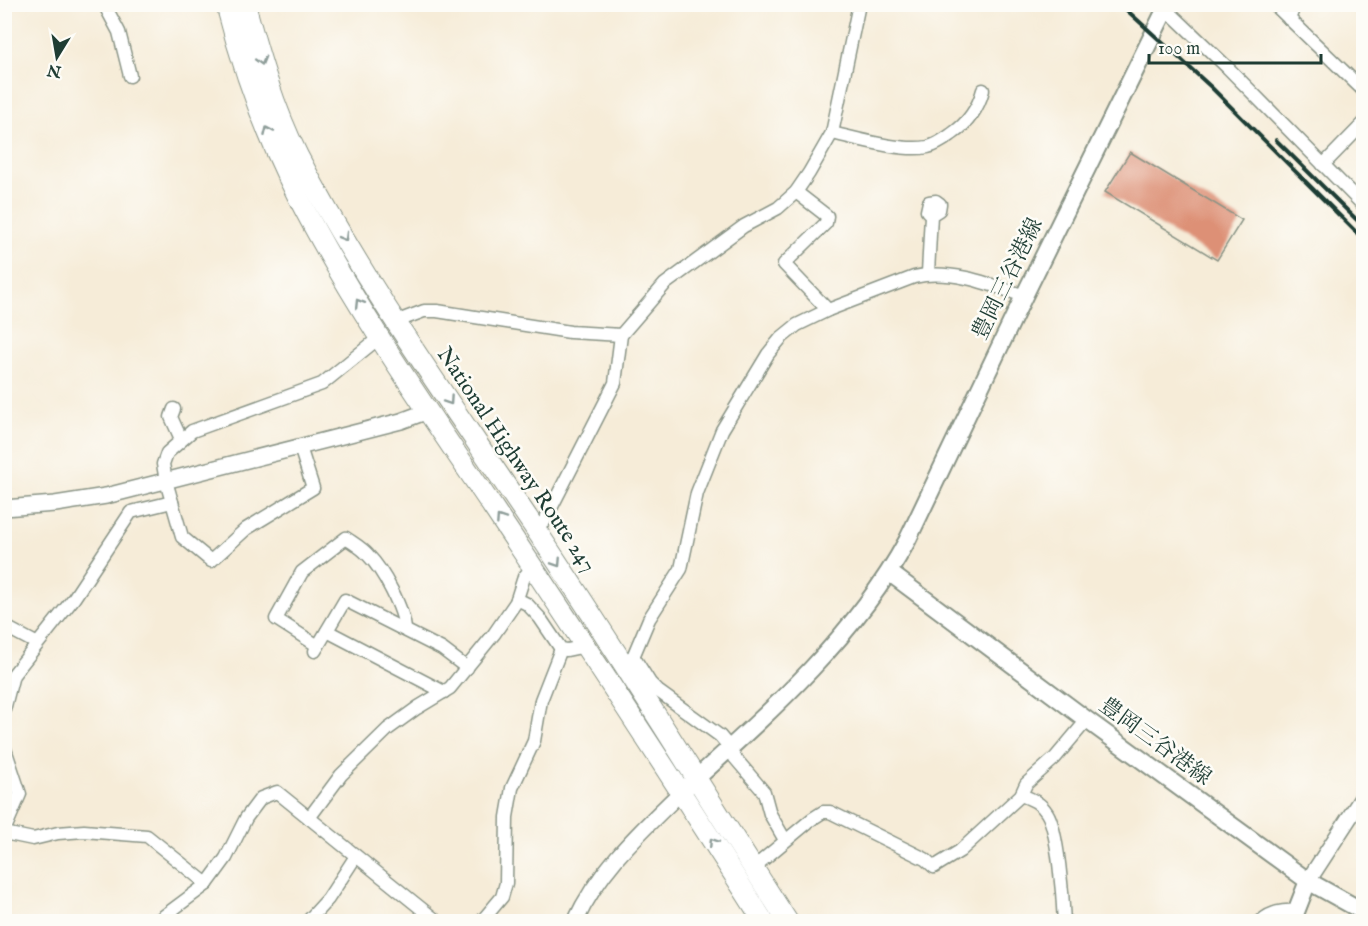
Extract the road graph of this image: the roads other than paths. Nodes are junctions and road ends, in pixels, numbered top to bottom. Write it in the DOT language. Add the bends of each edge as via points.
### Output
graph roads {
  1 [pos="104,4"];
  2 [pos="226,4"];
  3 [pos="245,4"];
  4 [pos="859,4"];
  5 [pos="1274,4"];
  6 [pos="1295,4"];
  7 [pos="1165,6"];
  8 [pos="1288,19"];
  9 [pos="130,76"];
  10 [pos="983,90"];
  11 [pos="1364,91"];
  12 [pos="1364,123"];
  13 [pos="832,133"];
  14 [pos="1323,165"];
  15 [pos="796,192"];
  16 [pos="1364,206"];
  17 [pos="931,215"];
  18 [pos="928,273"];
  19 [pos="1024,296"];
  20 [pos="828,310"];
  21 [pos="395,322"];
  22 [pos="621,335"];
  23 [pos="380,336"];
  24 [pos="174,409"];
  25 [pos="428,411"];
  26 [pos="181,439"];
  27 [pos="300,447"];
  28 [pos="166,481"];
  29 [pos="172,502"];
  30 [pos="4,508"];
  31 [pos="534,526"];
  32 [pos="533,567"];
  33 [pos="890,573"];
  34 [pos="517,598"];
  35 [pos="4,627"];
  36 [pos="405,630"];
  37 [pos="327,631"];
  38 [pos="36,643"];
  39 [pos="585,645"];
  40 [pos="561,649"];
  41 [pos="630,664"];
  42 [pos="467,668"];
  43 [pos="444,692"];
  44 [pos="4,710"];
  45 [pos="1087,720"];
  46 [pos="4,746"];
  47 [pos="730,748"];
  48 [pos="697,778"];
  49 [pos="680,793"];
  50 [pos="1021,795"];
  51 [pos="1364,795"];
  52 [pos="309,818"];
  53 [pos="4,832"];
  54 [pos="785,840"];
  55 [pos="356,856"];
  56 [pos="753,868"];
  57 [pos="1308,880"];
  58 [pos="207,884"];
  59 [pos="1364,912"];
  60 [pos="1294,916"];
  61 [pos="156,921"];
  62 [pos="307,921"];
  63 [pos="438,921"];
  64 [pos="481,921"];
  65 [pos="576,921"];
  66 [pos="764,921"];
  67 [pos="788,921"];
  68 [pos="1064,921"];
  69 [pos="1260,921"];
  1 -- 9 [label="street" via="120,32"];
  23 -- 2 [label="highway, National Highway Route 247, one-way" via="296,194 262,119"];
  3 -- 21 [label="highway, National Highway Route 247, one-way" via="267,81 298,155"];
  4 -- 13 [label="street"];
  5 -- 8 [label="street"];
  6 -- 8 [label="street"];
  7 -- 14 [label="street"];
  7 -- 19 [label="main road, 豊岡三谷港線"];
  8 -- 11 [label="street"];
  10 -- 13 [label="street" via="980,103 964,126 927,147 885,146"];
  12 -- 14 [label="street"];
  13 -- 15 [label="street"];
  14 -- 16 [label="street"];
  15 -- 20 [label="street" via="828,216 826,223 784,264"];
  15 -- 22 [label="street" via="665,284"];
  17 -- 18 [label="street"];
  18 -- 19 [label="street" via="983,281"];
  18 -- 20 [label="street"];
  19 -- 33 [label="main road, 豊岡三谷港線"];
  20 -- 41 [label="street" via="781,338 722,429 697,493 681,569 649,619"];
  21 -- 22 [label="street" via="424,311 437,311 570,332"];
  21 -- 31 [label="highway, National Highway Route 247, one-way"];
  22 -- 31 [label="street" via="615,383 544,522"];
  23 -- 25 [label="highway, National Highway Route 247"];
  23 -- 26 [label="street" via="322,384 192,431"];
  24 -- 26 [label="street" via="171,417"];
  25 -- 27 [label="street"];
  32 -- 25 [label="highway, National Highway Route 247, one-way"];
  26 -- 28 [label="street" via="167,453 163,464"];
  27 -- 28 [label="street"];
  27 -- 29 [label="street" via="313,488 246,529 211,561 182,537"];
  28 -- 29 [label="street"];
  28 -- 30 [label="street" via="96,498"];
  29 -- 38 [label="street" via="131,512 74,598"];
  31 -- 41 [label="highway, National Highway Route 247, one-way"];
  32 -- 34 [label="street" via="524,577"];
  32 -- 39 [label="highway, National Highway Route 247"];
  33 -- 45 [label="main road, 豊岡三谷港線"];
  33 -- 47 [label="main road, 豊岡三谷港線" via="820,660"];
  34 -- 40 [label="street" via="540,618"];
  34 -- 42 [label="street"];
  35 -- 38 [label="street"];
  36 -- 37 [label="street" via="345,600"];
  36 -- 37 [label="street" via="391,589 369,555 346,537 302,572 276,619 316,649"];
  36 -- 42 [label="street" via="442,649"];
  37 -- 43 [label="street"];
  38 -- 44 [label="street" via="13,675"];
  39 -- 40 [label="street"];
  39 -- 49 [label="highway, National Highway Route 247"];
  40 -- 64 [label="street" via="541,700 534,741 512,788 502,897"];
  41 -- 47 [label="street"];
  41 -- 48 [label="highway, National Highway Route 247"];
  42 -- 43 [label="street"];
  43 -- 52 [label="street" via="388,729 341,775"];
  45 -- 50 [label="street" via="1055,758 1026,784"];
  45 -- 57 [label="main road, 豊岡三谷港線"];
  46 -- 53 [label="street" via="20,794"];
  47 -- 48 [label="main road, 豊岡三谷港線"];
  47 -- 54 [label="street" via="764,792 770,814"];
  48 -- 49 [label="main road, 豊岡三谷港線"];
  48 -- 56 [label="highway, National Highway Route 247"];
  49 -- 65 [label="street" via="622,850 596,883"];
  66 -- 49 [label="highway, National Highway Route 247, one-way"];
  50 -- 54 [label="street" via="960,851 934,867 830,812 823,812"];
  50 -- 68 [label="street" via="1036,801 1054,829"];
  51 -- 57 [label="street"];
  52 -- 55 [label="street"];
  52 -- 58 [label="street" via="277,792 261,798"];
  53 -- 58 [label="street" via="33,839 84,831 147,836"];
  54 -- 56 [label="street"];
  55 -- 62 [label="street" via="328,899"];
  55 -- 63 [label="street"];
  56 -- 67 [label="highway, National Highway Route 247"];
  57 -- 59 [label="main road, 豊岡三谷港線"];
  57 -- 60 [label="main road"];
  58 -- 61 [label="street"];
  60 -- 69 [label="street" via="1283,910"];
}
